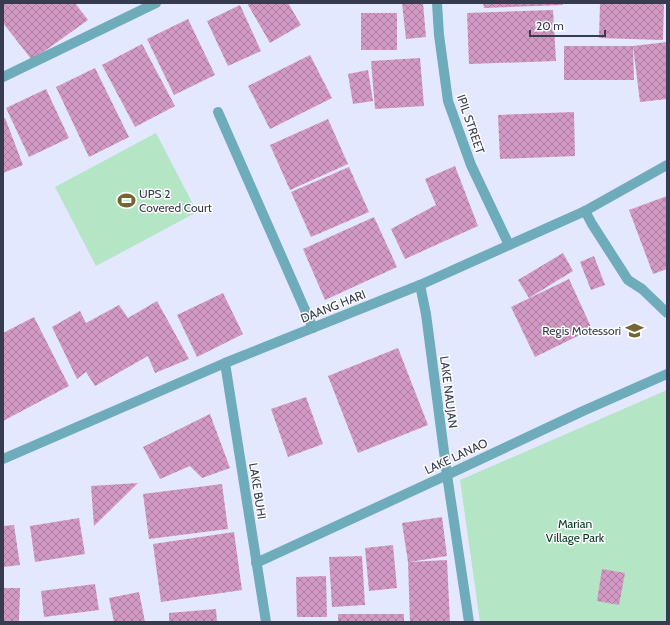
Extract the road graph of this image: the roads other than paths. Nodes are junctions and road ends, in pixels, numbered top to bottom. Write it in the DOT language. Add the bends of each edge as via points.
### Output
graph roads {
  1 [pos="156,3"];
  2 [pos="437,3"];
  3 [pos="5,72"];
  4 [pos="218,112"];
  5 [pos="667,165"];
  6 [pos="585,211"];
  7 [pos="509,245"];
  8 [pos="420,285"];
  9 [pos="667,313"];
  10 [pos="313,328"];
  11 [pos="225,363"];
  12 [pos="667,374"];
  13 [pos="3,459"];
  14 [pos="447,475"];
  15 [pos="256,563"];
  16 [pos="266,622"];
  17 [pos="469,622"];
  1 -- 3 [label="street"];
  2 -- 7 [label="street, IPIL STREET" via="448,101 471,165"];
  4 -- 10 [label="street"];
  5 -- 6 [label="street, DAANG HARI"];
  6 -- 7 [label="street, DAANG HARI"];
  6 -- 9 [label="street" via="628,280 642,289"];
  7 -- 8 [label="street, DAANG HARI"];
  8 -- 10 [label="street, DAANG HARI"];
  8 -- 14 [label="street, LAKE NAUJAN"];
  10 -- 11 [label="street, DAANG HARI"];
  11 -- 13 [label="street, DAANG HARI"];
  11 -- 15 [label="street, LAKE BUHI"];
  12 -- 14 [label="street, LAKE LANAO"];
  14 -- 15 [label="street, LAKE LANAO"];
  14 -- 17 [label="street, LAKE NAUJAN"];
  15 -- 16 [label="street, LAKE BUHI"];
}
